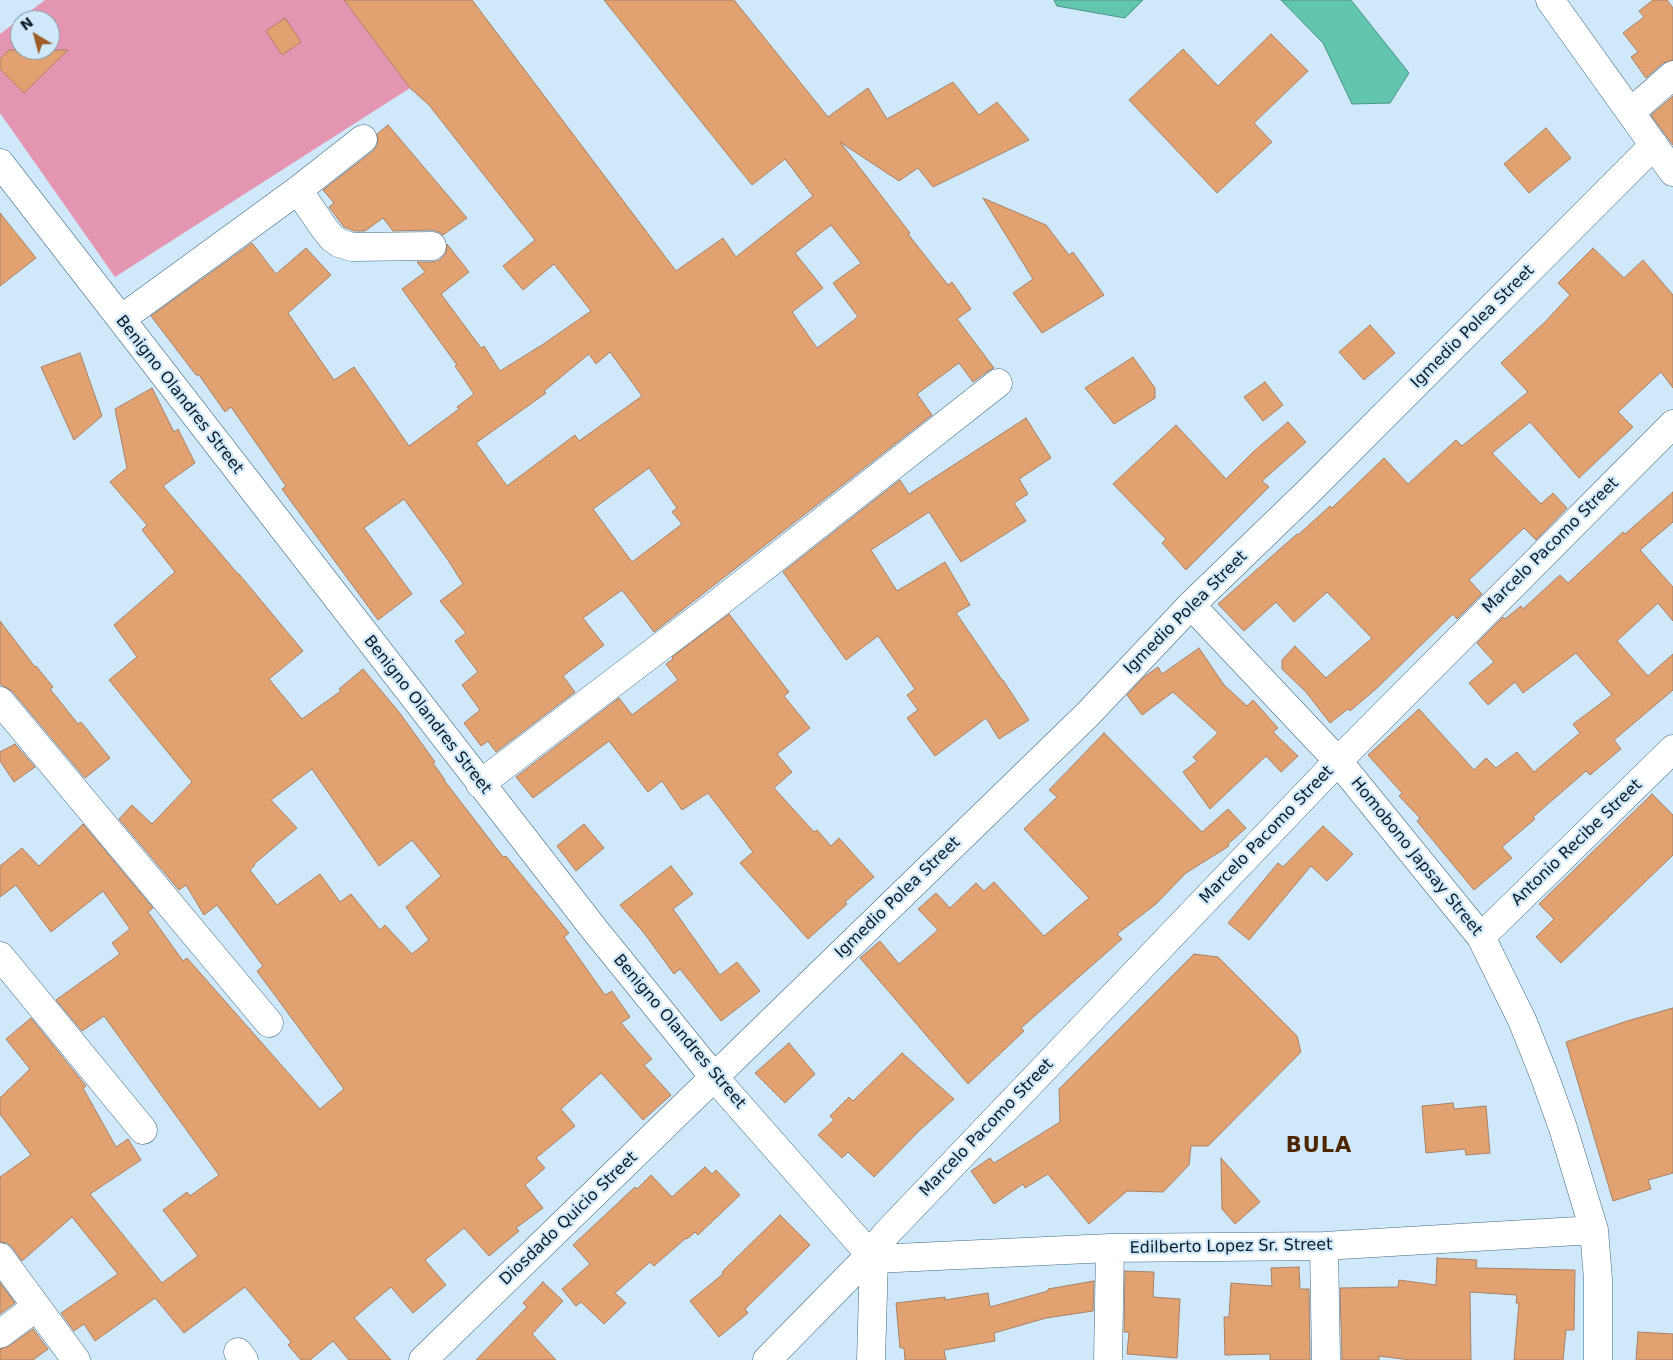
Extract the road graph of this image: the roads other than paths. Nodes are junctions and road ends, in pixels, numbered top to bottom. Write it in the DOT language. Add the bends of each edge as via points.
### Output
graph roads {
  1 [pos="1550,0"];
  2 [pos="1673,75"];
  3 [pos="1631,112"];
  4 [pos="363,139"];
  5 [pos="1654,145"];
  6 [pos="0,162"];
  7 [pos="1673,172"];
  8 [pos="298,190"];
  9 [pos="432,246"];
  10 [pos="121,319"];
  11 [pos="998,383"];
  12 [pos="1673,424"];
  13 [pos="1191,605"];
  14 [pos="0,701"];
  15 [pos="1673,749"];
  16 [pos="1338,761"];
  17 [pos="480,784"];
  18 [pos="1481,937"];
  19 [pos="0,956"];
  20 [pos="269,1023"];
  21 [pos="714,1078"];
  22 [pos="143,1130"];
  23 [pos="1594,1230"];
  24 [pos="1324,1246"];
  25 [pos="1110,1248"];
  26 [pos="0,1257"];
  27 [pos="872,1257"];
  28 [pos="36,1307"];
  29 [pos="0,1334"];
  30 [pos="76,1360"];
  31 [pos="423,1360"];
  32 [pos="767,1360"];
  33 [pos="871,1360"];
  34 [pos="1108,1360"];
  35 [pos="1326,1360"];
  36 [pos="1598,1360"];
  1 -- 3 [label="street"];
  2 -- 3 [label="street"];
  3 -- 5 [label="street"];
  4 -- 8 [label="street"];
  5 -- 7 [label="street"];
  5 -- 13 [label="street, Igmedio Polea Street"];
  6 -- 10 [label="street, Benigno Olandres Street"];
  8 -- 9 [label="street" via="324,228 339,243 352,247"];
  8 -- 10 [label="street"];
  10 -- 17 [label="street, Benigno Olandres Street"];
  11 -- 17 [label="street" via="709,610"];
  12 -- 16 [label="street, Marcelo Pacomo Street"];
  13 -- 16 [label="street, Homobono Japsay Street"];
  13 -- 21 [label="street, Igmedio Polea Street" via="1088,714"];
  14 -- 20 [label="street"];
  15 -- 18 [label="street, Antonio Recibe Street"];
  16 -- 18 [label="street, Homobono Japsay Street"];
  16 -- 27 [label="street, Marcelo Pacomo Street" via="901,1219"];
  17 -- 21 [label="street, Benigno Olandres Street"];
  18 -- 23 [label="street, Homobono Japsay Street" via="1522,1020 1544,1075"];
  19 -- 22 [label="street"];
  21 -- 27 [label="street, Benigno Olandres Street"];
  21 -- 31 [label="street, Diosdado Quicio Street"];
  23 -- 24 [label="street, Edilberto Lopez Sr. Street"];
  23 -- 36 [label="street, Homobono Japsay Street"];
  24 -- 25 [label="street, Edilberto Lopez Sr. Street"];
  24 -- 35 [label="street"];
  25 -- 27 [label="street, Edilberto Lopez Sr. Street"];
  25 -- 34 [label="street"];
  26 -- 28 [label="street"];
  27 -- 32 [label="street, Marcelo Pacomo Street"];
  27 -- 33 [label="street"];
  28 -- 29 [label="street"];
  28 -- 30 [label="street"];
}
